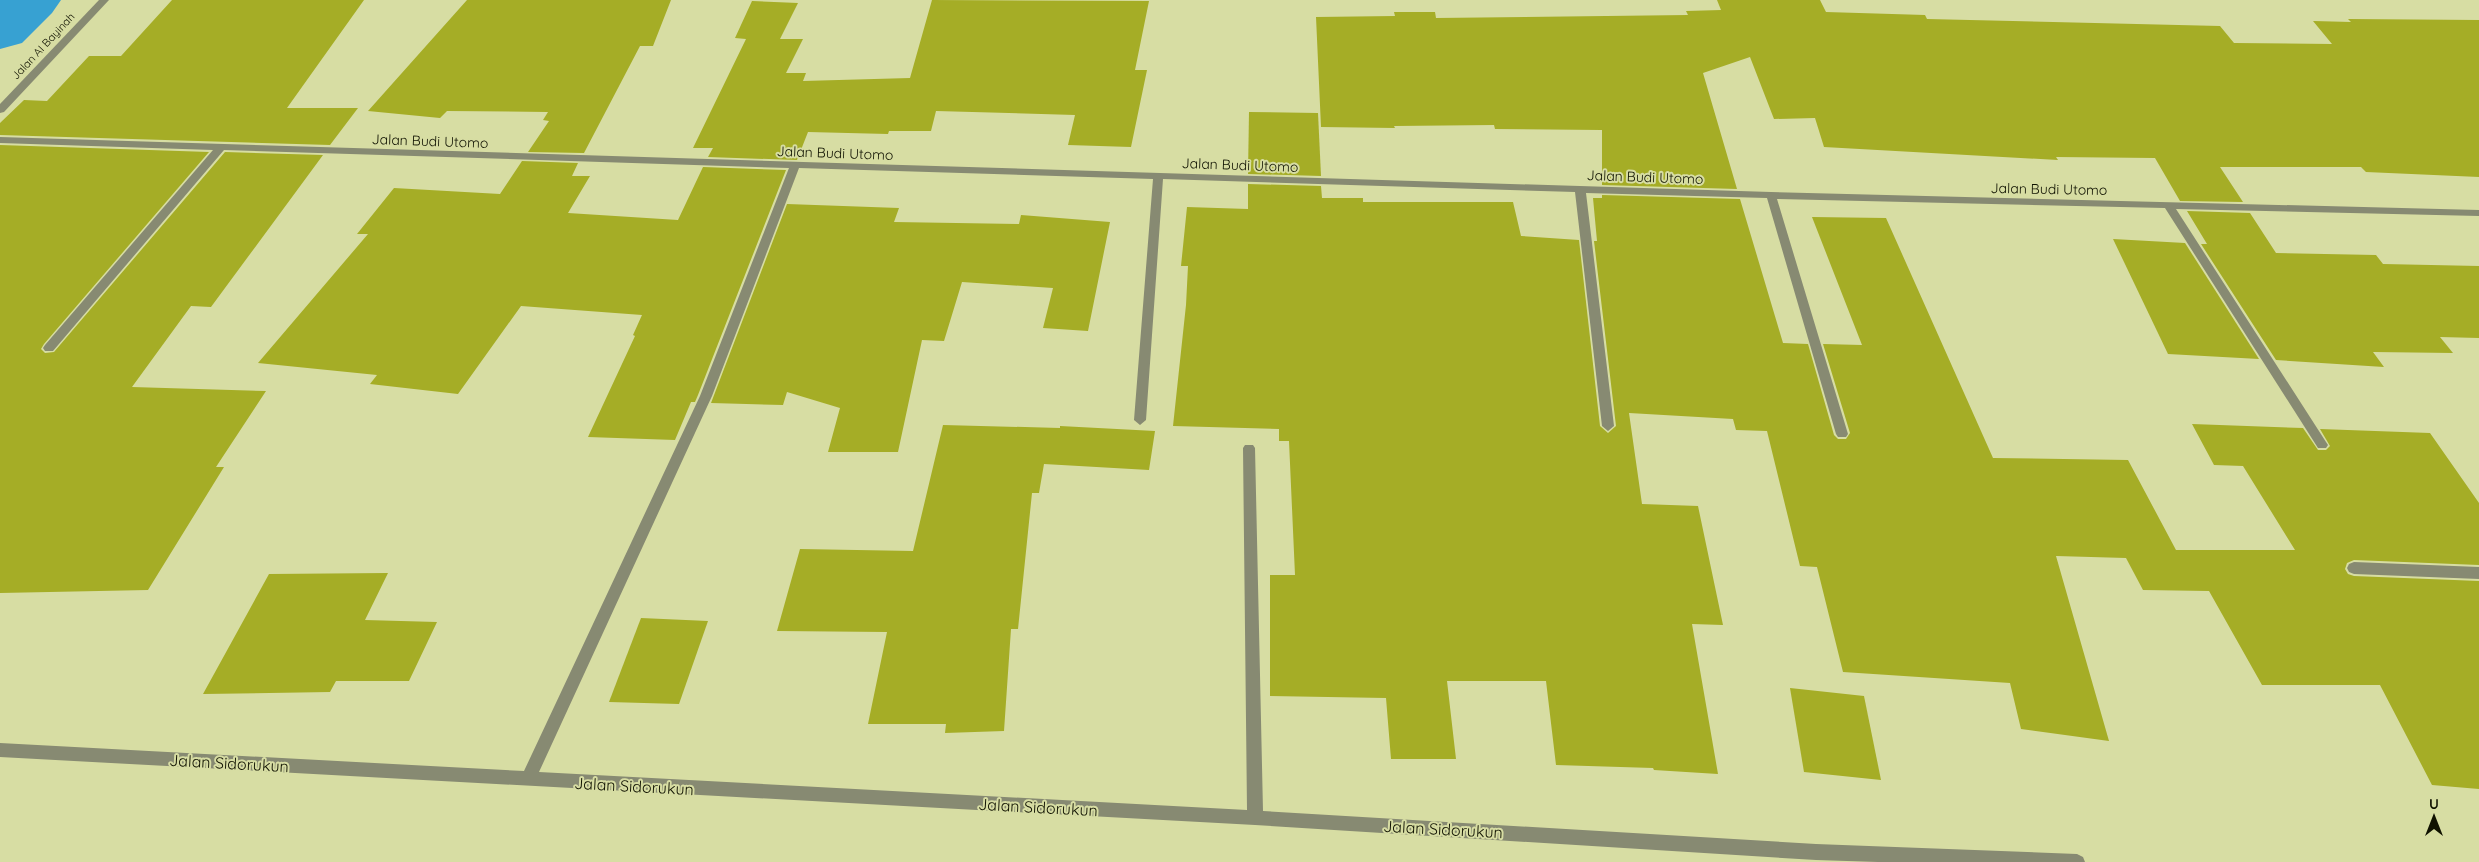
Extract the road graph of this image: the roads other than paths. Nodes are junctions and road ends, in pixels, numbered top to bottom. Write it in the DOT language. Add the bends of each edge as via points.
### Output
graph roads {
  1 [pos="104,0"];
  2 [pos="0,110"];
  3 [pos="0,140"];
  4 [pos="220,148"];
  5 [pos="795,166"];
  6 [pos="1158,176"];
  7 [pos="1580,189"];
  8 [pos="1771,196"];
  9 [pos="2168,205"];
  10 [pos="2479,213"];
  11 [pos="49,348"];
  12 [pos="1140,420"];
  13 [pos="1608,426"];
  14 [pos="1842,434"];
  15 [pos="2322,446"];
  16 [pos="1249,448"];
  17 [pos="2354,568"];
  18 [pos="2479,573"];
  19 [pos="0,750"];
  20 [pos="528,780"];
  21 [pos="1255,818"];
  22 [pos="2077,862"];
  1 -- 2 [label="street, Jalan AI Bayinah"];
  3 -- 4 [label="street, Jalan Budi Utomo"];
  4 -- 5 [label="street, Jalan Budi Utomo"];
  4 -- 11 [label="street"];
  5 -- 6 [label="street, Jalan Budi Utomo"];
  5 -- 20 [label="street" via="706,396"];
  6 -- 7 [label="street, Jalan Budi Utomo"];
  6 -- 12 [label="street"];
  7 -- 8 [label="street, Jalan Budi Utomo"];
  7 -- 13 [label="street"];
  8 -- 9 [label="street, Jalan Budi Utomo"];
  8 -- 14 [label="street"];
  9 -- 10 [label="street, Jalan Budi Utomo"];
  9 -- 15 [label="street"];
  16 -- 21 [label="street"];
  17 -- 18 [label="street"];
  19 -- 20 [label="street, Jalan Sidorukun"];
  20 -- 21 [label="street, Jalan Sidorukun"];
  21 -- 22 [label="street, Jalan Sidorukun" via="1816,852"];
}
